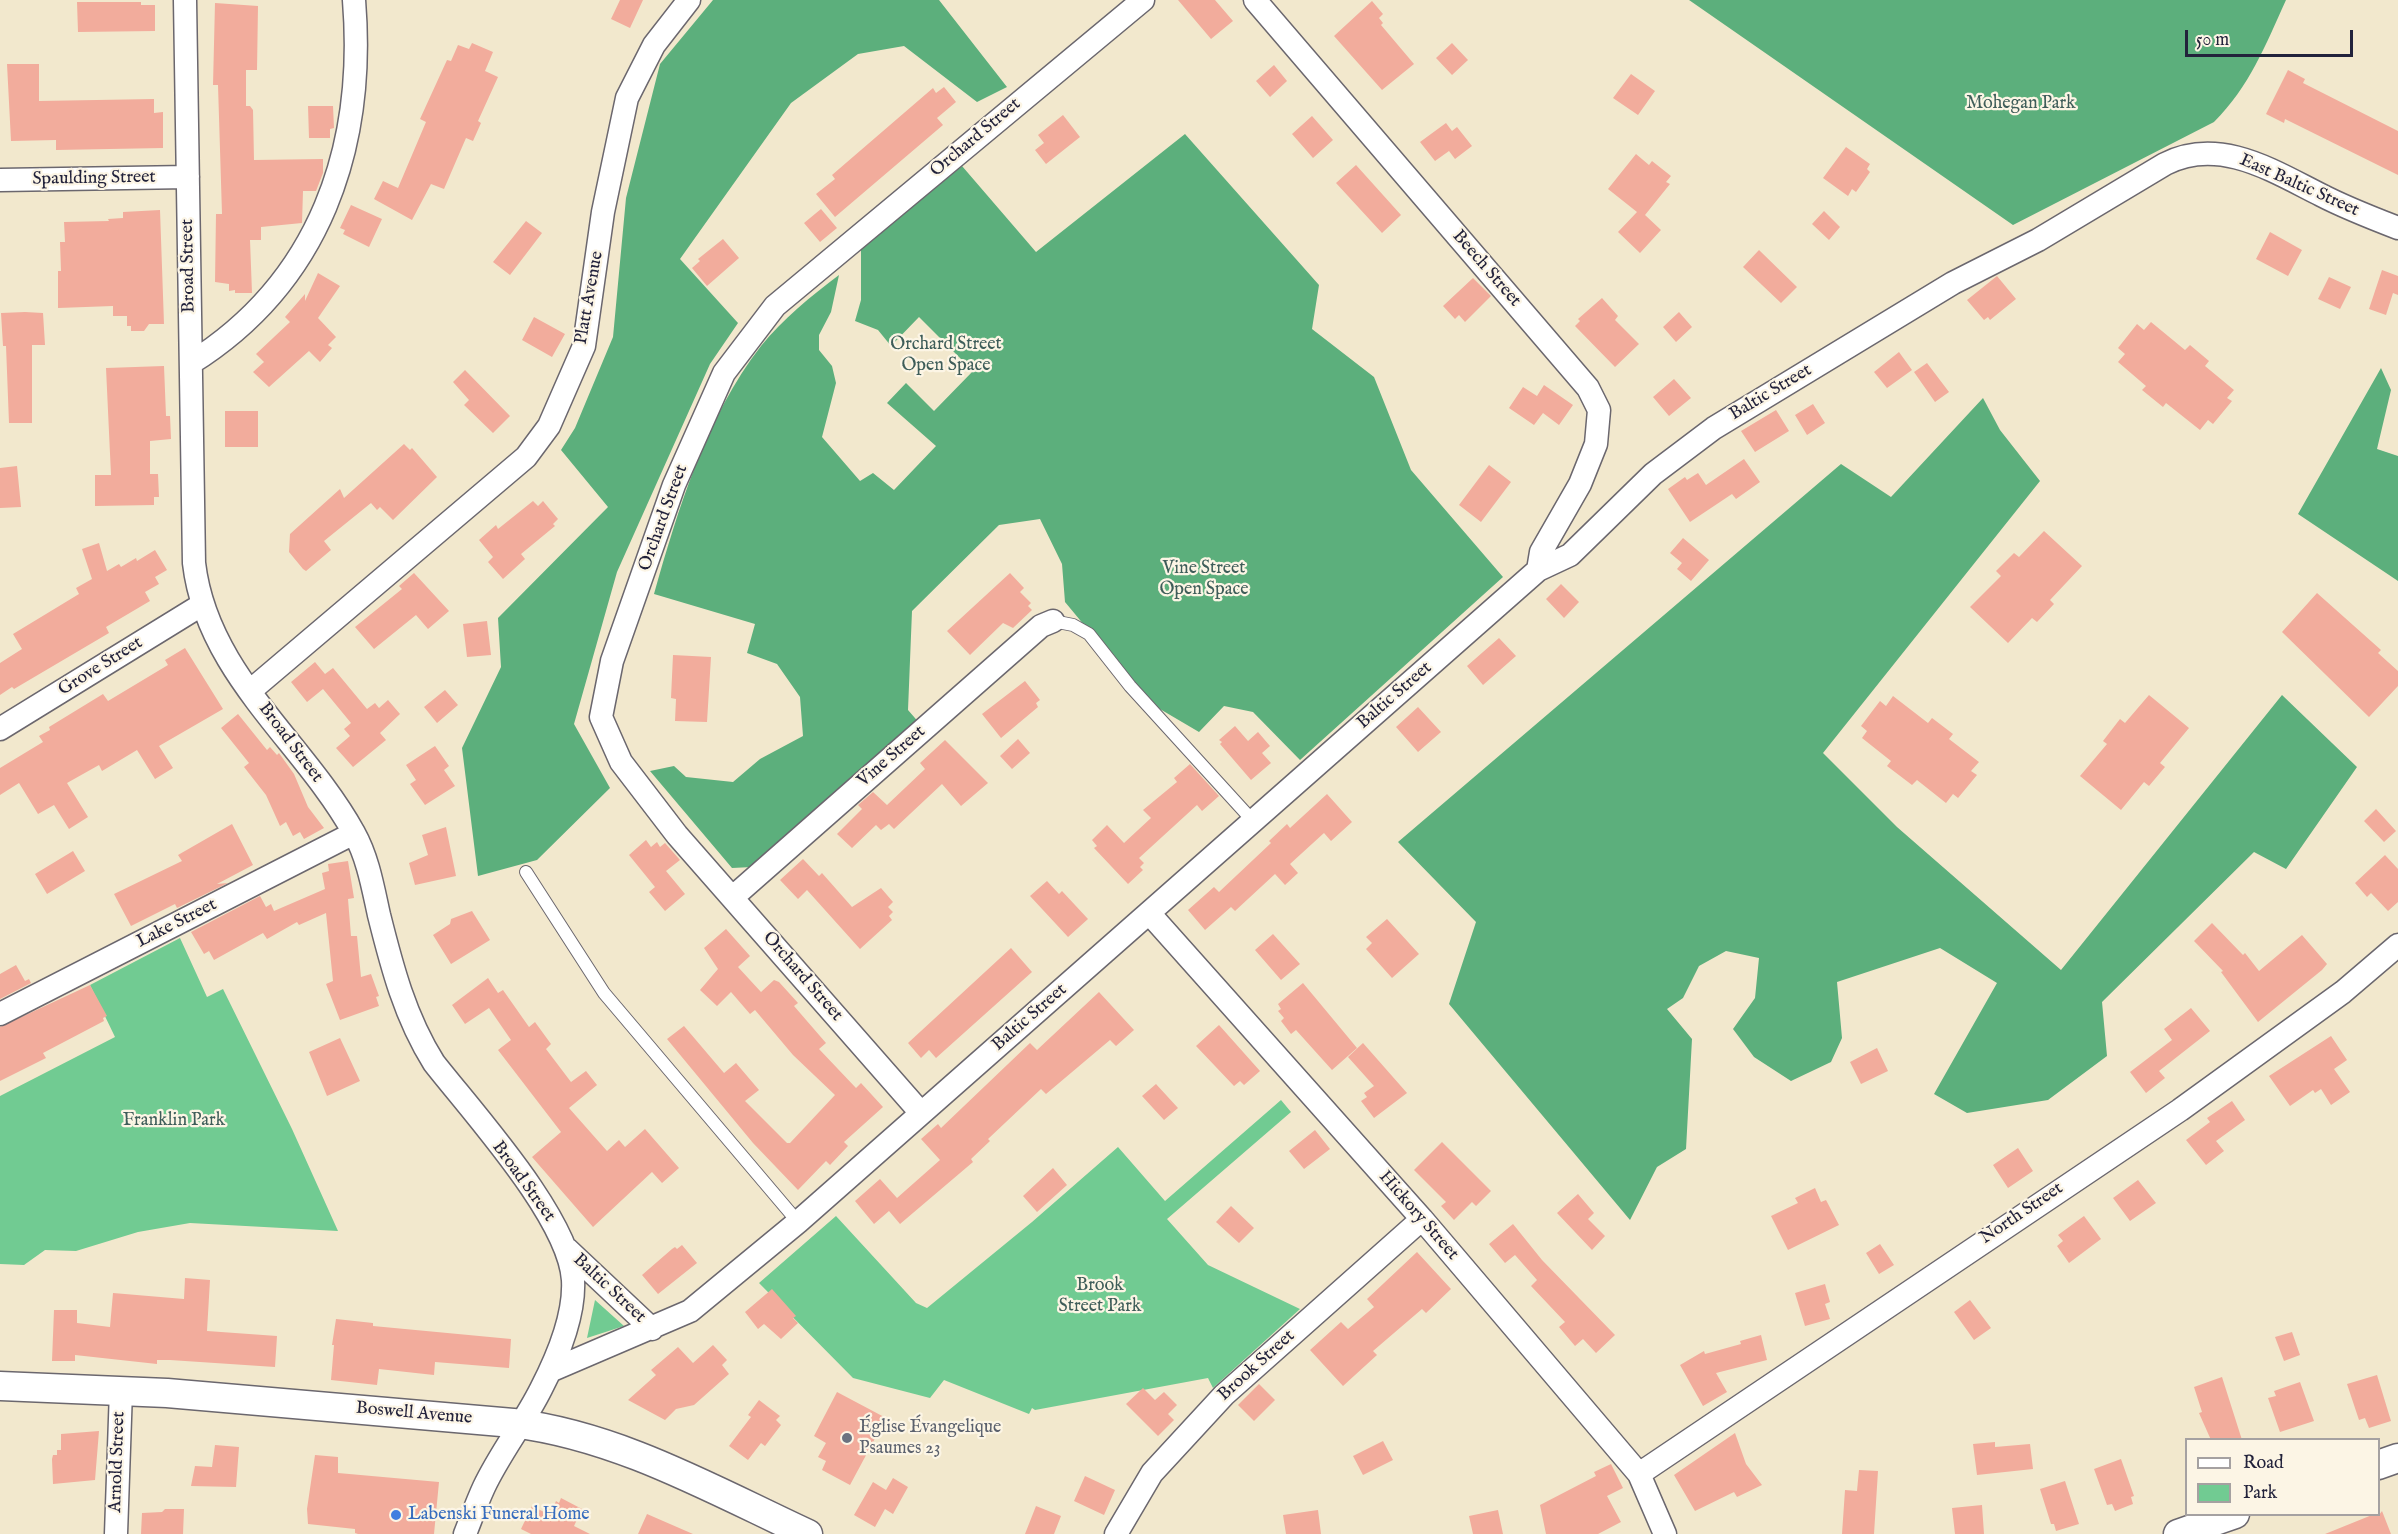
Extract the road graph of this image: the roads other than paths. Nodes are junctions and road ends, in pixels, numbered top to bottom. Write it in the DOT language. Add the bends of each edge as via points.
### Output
graph roads {
  1 [pos="185,0"];
  2 [pos="354,0"];
  3 [pos="689,0"];
  4 [pos="1143,0"];
  5 [pos="1255,0"];
  6 [pos="2198,153"];
  7 [pos="188,177"];
  8 [pos="0,180"];
  9 [pos="2398,228"];
  10 [pos="191,363"];
  11 [pos="1538,570"];
  12 [pos="203,604"];
  13 [pos="1053,621"];
  14 [pos="250,691"];
  15 [pos="0,729"];
  16 [pos="1253,821"];
  17 [pos="354,833"];
  18 [pos="526,872"];
  19 [pos="733,897"];
  20 [pos="1149,913"];
  21 [pos="2398,945"];
  22 [pos="0,1014"];
  23 [pos="921,1113"];
  24 [pos="1422,1219"];
  25 [pos="798,1222"];
  26 [pos="567,1249"];
  27 [pos="652,1329"];
  28 [pos="550,1371"];
  29 [pos="0,1386"];
  30 [pos="121,1390"];
  31 [pos="522,1424"];
  32 [pos="2398,1458"];
  33 [pos="2380,1465"];
  34 [pos="1639,1474"];
  35 [pos="2232,1516"];
  36 [pos="116,1534"];
  37 [pos="465,1534"];
  38 [pos="808,1534"];
  39 [pos="1116,1534"];
  40 [pos="1665,1534"];
  41 [pos="2178,1534"];
  1 -- 7 [label="street, Broad Street"];
  2 -- 10 [label="street" via="355,69 350,128 343,162 322,219 301,257 263,304 219,345"];
  3 -- 14 [label="street, Platt Avenue" via="654,45 627,98 603,212 584,346 549,426 526,457"];
  4 -- 19 [label="street, Orchard Street" via="775,306 724,374 674,485 612,661 601,717 621,762 677,836"];
  5 -- 11 [label="street, Beech Street" via="1592,395 1599,410 1596,444 1580,484 1541,552"];
  6 -- 9 [label="street, East Baltic Street" via="2218,153 2260,165"];
  6 -- 11 [label="street, Baltic Street" via="2177,158 2047,236 1963,277 1714,428 1653,474 1570,555"];
  7 -- 8 [label="street, Spaulding Street"];
  7 -- 10 [label="street, Broad Street"];
  10 -- 12 [label="street, Broad Street" via="194,563"];
  11 -- 16 [label="street, Baltic Street"];
  12 -- 14 [label="street, Broad Street" via="220,647"];
  12 -- 15 [label="street, Grove Street"];
  13 -- 16 [label="lane" via="1073,625 1089,634 1130,686"];
  13 -- 19 [label="street, Vine Street" via="1041,626"];
  14 -- 17 [label="street, Broad Street"];
  16 -- 20 [label="street, Baltic Street"];
  17 -- 22 [label="street, Lake Street"];
  17 -- 26 [label="street, Broad Street" via="369,871 396,982 420,1040 539,1202"];
  18 -- 25 [label="lane" via="604,993"];
  19 -- 23 [label="street, Orchard Street"];
  20 -- 23 [label="street, Baltic Street"];
  20 -- 24 [label="street, Hickory Street"];
  21 -- 34 [label="street, North Street" via="2343,992 2180,1110"];
  23 -- 25 [label="street, Baltic Street"];
  24 -- 34 [label="street, Hickory Street"];
  24 -- 39 [label="street, Brook Street" via="1224,1395 1152,1473"];
  25 -- 27 [label="street, Baltic Street" via="699,1305"];
  26 -- 27 [label="street, Baltic Street"];
  26 -- 28 [label="street, Broad Street" via="573,1291"];
  27 -- 28 [label="street, Baltic Street"];
  28 -- 31 [label="street, Broad Street"];
  29 -- 30 [label="street, Boswell Avenue"];
  30 -- 31 [label="street, Boswell Avenue"];
  30 -- 36 [label="street, Arnold Street"];
  31 -- 37 [label="street, Broad Street" via="484,1487"];
  31 -- 38 [label="street, Boswell Avenue" via="561,1431 631,1453"];
  32 -- 33 [label="street"];
  34 -- 40 [label="street, Hickory Street"];
  35 -- 41 [label="street"];
}
